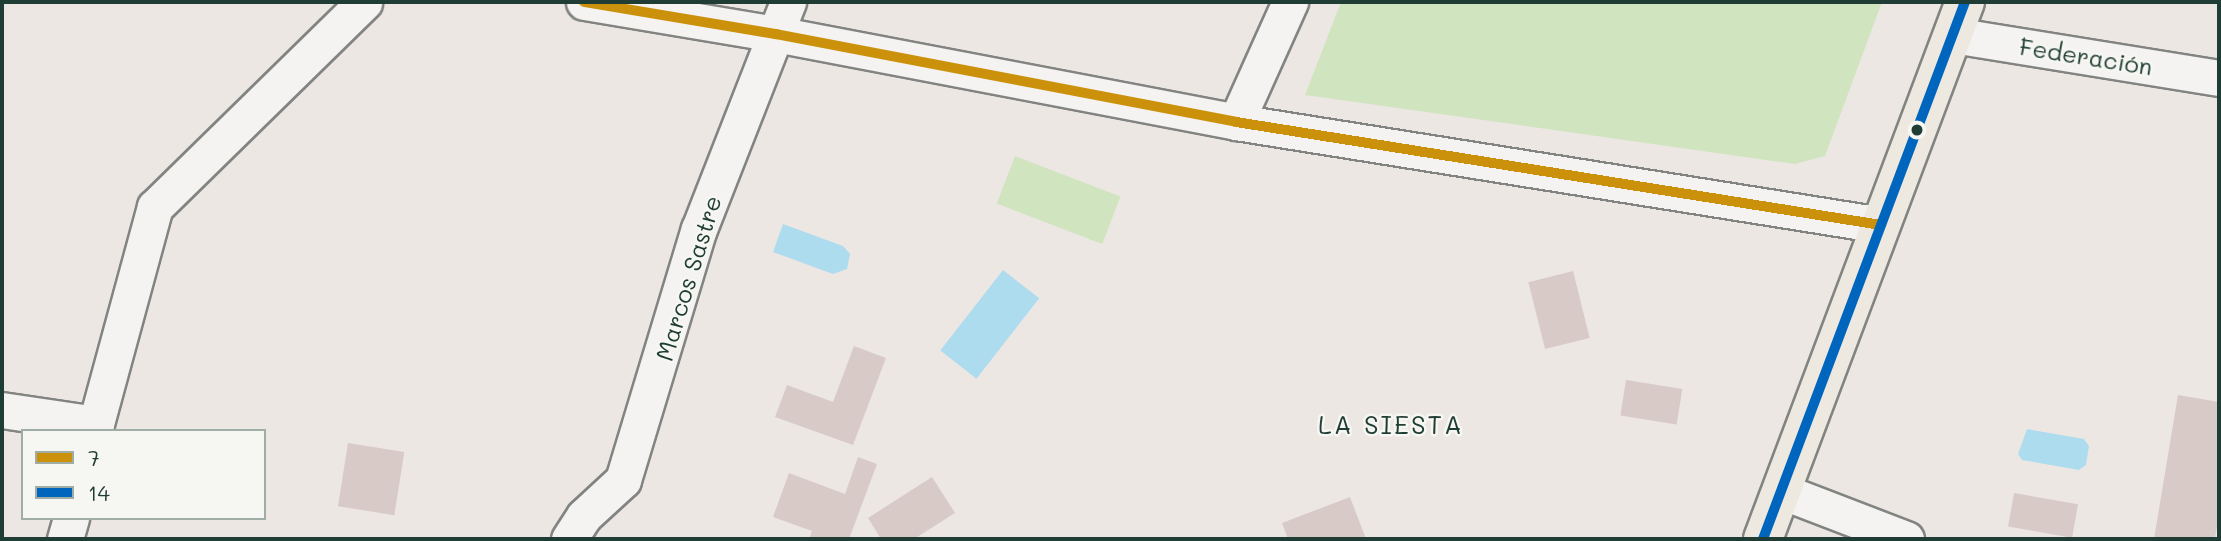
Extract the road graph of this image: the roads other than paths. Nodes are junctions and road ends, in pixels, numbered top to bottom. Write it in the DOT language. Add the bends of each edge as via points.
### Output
graph roads {
  1 [pos="364,2"];
  2 [pos="584,2"];
  3 [pos="1290,2"];
  4 [pos="782,18"];
  5 [pos="1959,18"];
  6 [pos="2219,78"];
  7 [pos="1236,122"];
  8 [pos="1881,225"];
  9 [pos="2,411"];
  10 [pos="95,428"];
  11 [pos="1781,491"];
  12 [pos="70,520"];
  13 [pos="65,539"];
  14 [pos="569,539"];
  15 [pos="1763,539"];
  16 [pos="1906,539"];
  1 -- 10 [label="street" via="155,208"];
  2 -- 4 [label="street"];
  3 -- 7 [label="street"];
  4 -- 7 [label="street"];
  4 -- 14 [label="street, Marcos Sastre" via="699,229 623,480 583,516"];
  5 -- 6 [label="street, Federación"];
  5 -- 8 [label="main road"];
  7 -- 8 [label="street"];
  8 -- 11 [label="main road"];
  9 -- 10 [label="street"];
  11 -- 15 [label="main road"];
  11 -- 16 [label="street"];
  12 -- 13 [label="street"];
}
